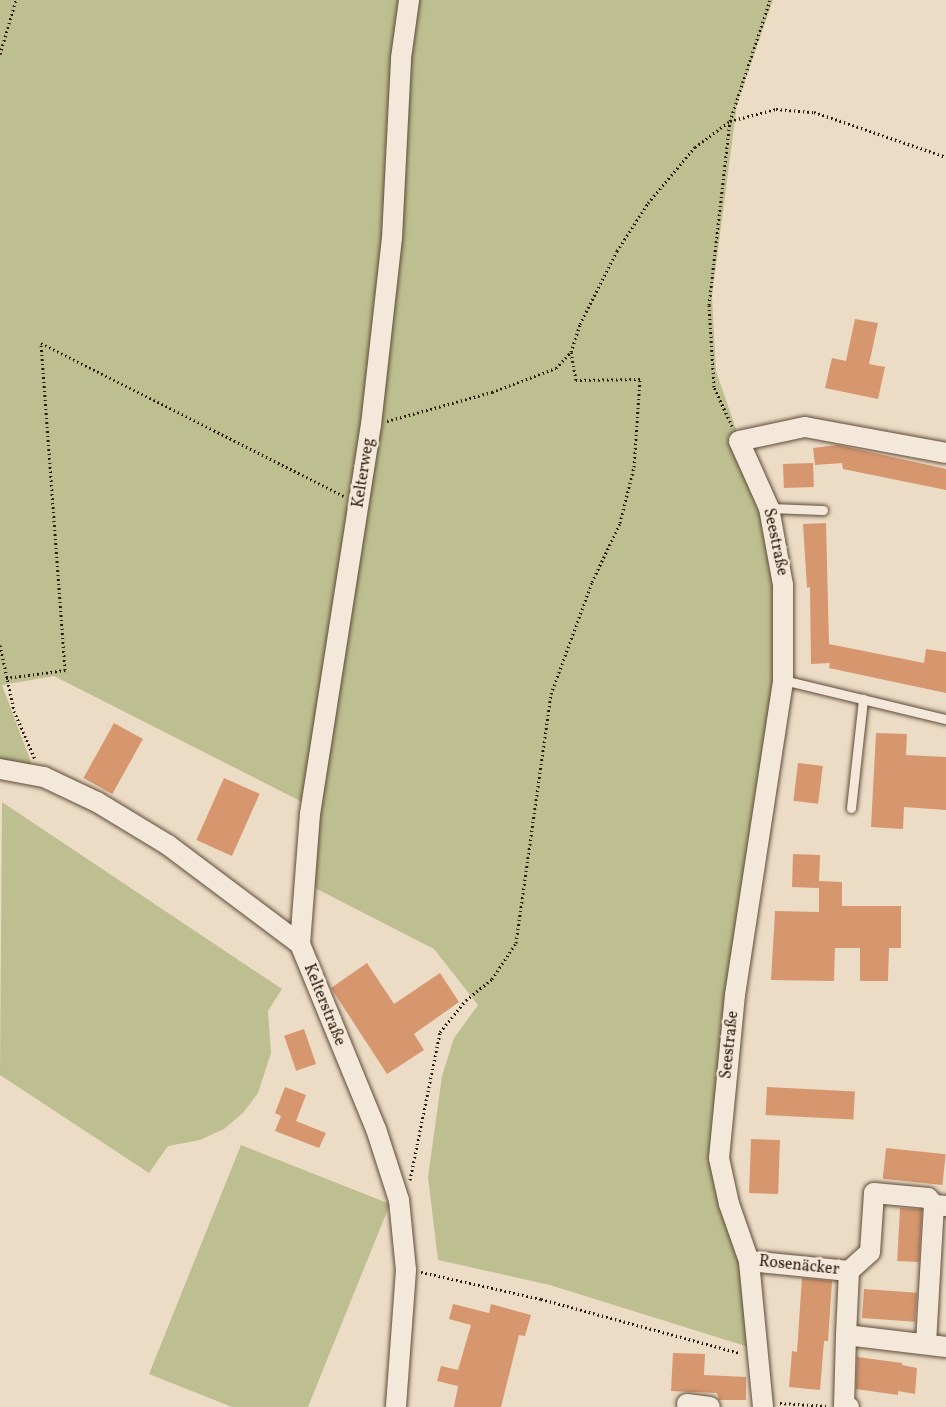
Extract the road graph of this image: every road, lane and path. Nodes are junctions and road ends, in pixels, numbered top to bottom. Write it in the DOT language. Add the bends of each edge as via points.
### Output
graph roads {
  1 [pos="16,0"];
  2 [pos="409,0"];
  3 [pos="770,0"];
  4 [pos="0,54"];
  5 [pos="730,121"];
  6 [pos="946,157"];
  7 [pos="571,352"];
  8 [pos="371,425"];
  9 [pos="739,441"];
  10 [pos="946,453"];
  11 [pos="359,503"];
  12 [pos="769,508"];
  13 [pos="823,510"];
  14 [pos="0,645"];
  15 [pos="6,678"];
  16 [pos="783,680"];
  17 [pos="863,699"];
  18 [pos="946,719"];
  19 [pos="0,769"];
  20 [pos="44,777"];
  21 [pos="851,808"];
  22 [pos="300,944"];
  23 [pos="399,1200"];
  24 [pos="940,1206"];
  25 [pos="749,1261"];
  26 [pos="406,1270"];
  27 [pos="849,1271"];
  28 [pos="846,1335"];
  29 [pos="926,1343"];
  30 [pos="946,1347"];
  31 [pos="759,1358"];
  32 [pos="687,1404"];
  33 [pos="763,1404"];
  34 [pos="844,1406"];
  35 [pos="396,1407"];
  36 [pos="710,1407"];
  37 [pos="849,1407"];
  1 -- 4 [label="path"];
  2 -- 8 [label="street, Kelterweg" via="401,58 392,238"];
  3 -- 5 [label="path"];
  5 -- 6 [label="path" via="776,109 814,112"];
  5 -- 7 [label="path" via="695,147 648,203 617,251 580,324"];
  5 -- 9 [label="path" via="709,305 714,387"];
  7 -- 8 [label="path" via="556,368 529,379"];
  7 -- 23 [label="path" via="576,380 640,379 634,466 620,523 592,582 551,694 516,942 492,979 466,1000 440,1032 413,1174"];
  8 -- 11 [label="street, Kelterweg"];
  9 -- 10 [label="street" via="805,427"];
  9 -- 12 [label="street, Seestraße"];
  11 -- 15 [label="path" via="41,343 65,670"];
  11 -- 22 [label="street, Kelterweg" via="310,814"];
  12 -- 13 [label="lane"];
  12 -- 16 [label="street, Seestraße" via="783,585"];
  14 -- 15 [label="path"];
  15 -- 20 [label="path" via="14,711"];
  16 -- 17 [label="lane"];
  16 -- 25 [label="street, Seestraße" via="731,1030 719,1158"];
  17 -- 18 [label="lane"];
  17 -- 21 [label="lane"];
  19 -- 20 [label="street, Kelterstraße"];
  20 -- 22 [label="street, Kelterstraße" via="97,802 168,845"];
  22 -- 23 [label="street, Kelterstraße" via="376,1129"];
  23 -- 26 [label="street, Kelterstraße"];
  24 -- 27 [label="street, Rosenäcker" via="928,1198 874,1193 870,1252"];
  24 -- 29 [label="street, Rosenäcker"];
  25 -- 27 [label="street, Rosenäcker"];
  25 -- 31 [label="street, Seestraße"];
  26 -- 31 [label="path" via="541,1299"];
  26 -- 35 [label="street, Kelterstraße"];
  27 -- 28 [label="street, Rosenäcker"];
  28 -- 29 [label="street"];
  28 -- 34 [label="street, Rosenäcker"];
  29 -- 30 [label="street"];
  31 -- 33 [label="street, Seestraße"];
  32 -- 36 [label="street"];
  33 -- 34 [label="path"];
  34 -- 37 [label="street"];
}
